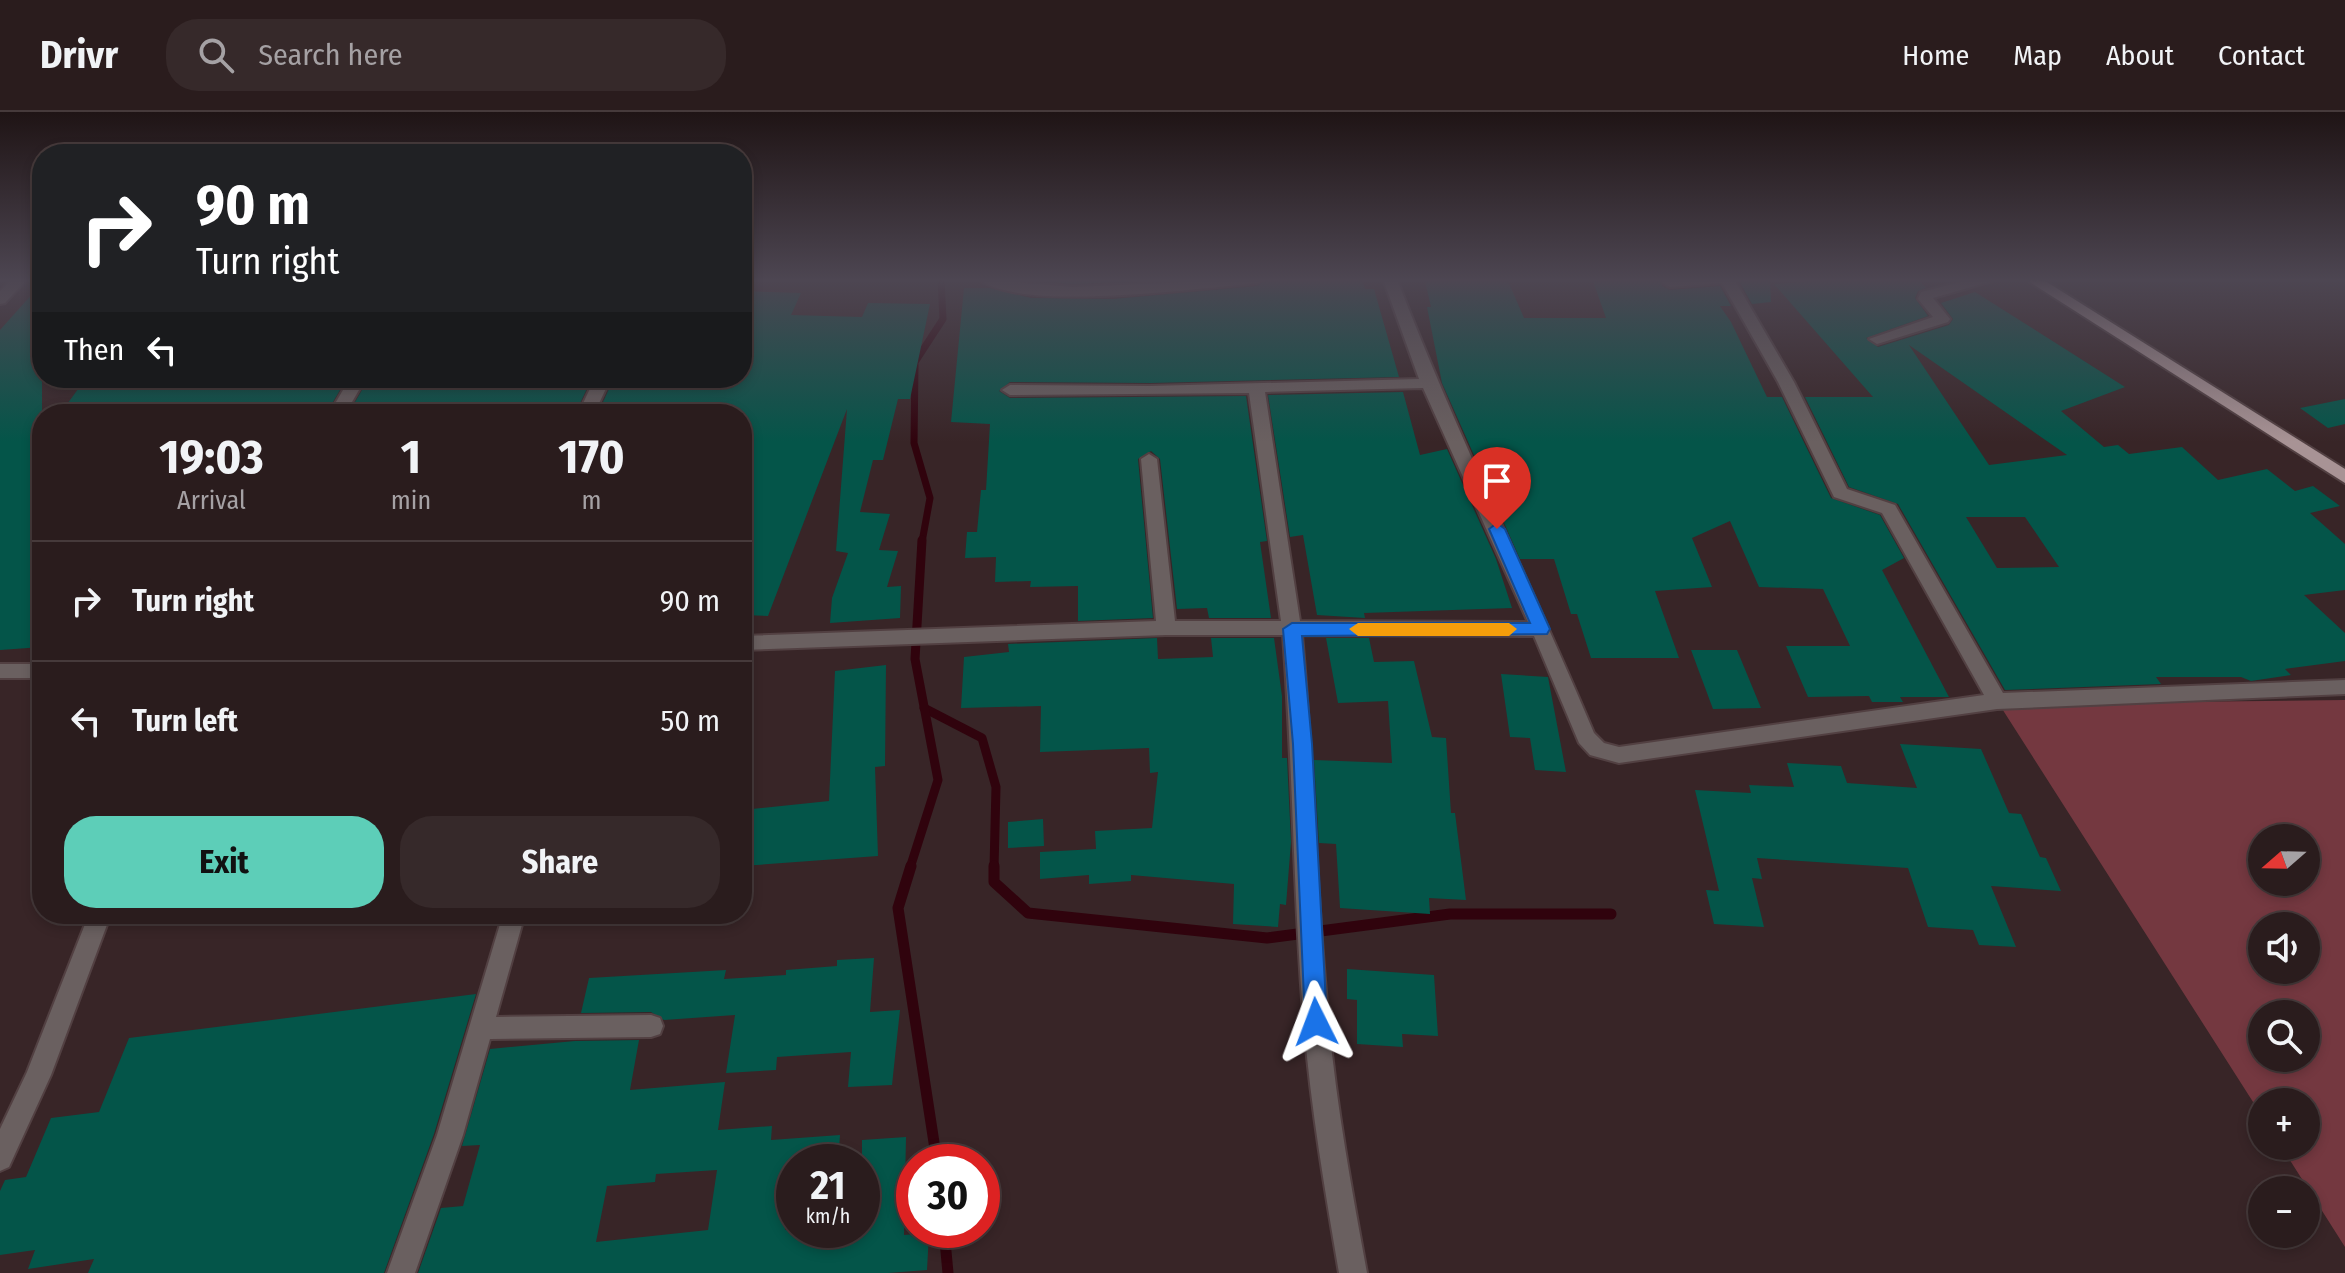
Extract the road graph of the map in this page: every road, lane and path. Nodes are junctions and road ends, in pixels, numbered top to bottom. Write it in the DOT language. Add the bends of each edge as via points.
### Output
graph roads {
  1 [pos="1410,333"];
  2 [pos="1759,333"];
  3 [pos="1896,333"];
  4 [pos="2118,333"];
  5 [pos="1877,339"];
  6 [pos="1429,383"];
  7 [pos="1256,388"];
  8 [pos="1010,390"];
  9 [pos="1149,459"];
  10 [pos="2345,477"];
  11 [pos="1166,628"];
  12 [pos="1292,629"];
  13 [pos="1541,629"];
  14 [pos="752,643"];
  15 [pos="0,671"];
  16 [pos="32,671"];
  17 [pos="2345,687"];
  18 [pos="1997,701"];
  19 [pos="96,924"];
  20 [pos="511,924"];
  21 [pos="651,1026"];
  22 [pos="484,1028"];
  23 [pos="0,1158"];
  24 [pos="401,1273"];
  25 [pos="1353,1273"];
  1 -- 6 [label="street"];
  2 -- 18 [label="street" via="1840,493 1889,509"];
  3 -- 5 [label="street"];
  4 -- 10 [label="main road"];
  6 -- 7 [label="street"];
  6 -- 13 [label="street"];
  7 -- 8 [label="street"];
  7 -- 12 [label="street"];
  9 -- 11 [label="street"];
  11 -- 12 [label="street"];
  11 -- 14 [label="street"];
  12 -- 13 [label="street"];
  12 -- 25 [label="street" via="1326,1117"];
  13 -- 18 [label="street" via="1589,743 1619,755"];
  15 -- 16 [label="street"];
  17 -- 18 [label="street"];
  19 -- 23 [label="street"];
  20 -- 22 [label="street"];
  21 -- 22 [label="street"];
  22 -- 24 [label="street"];
}
